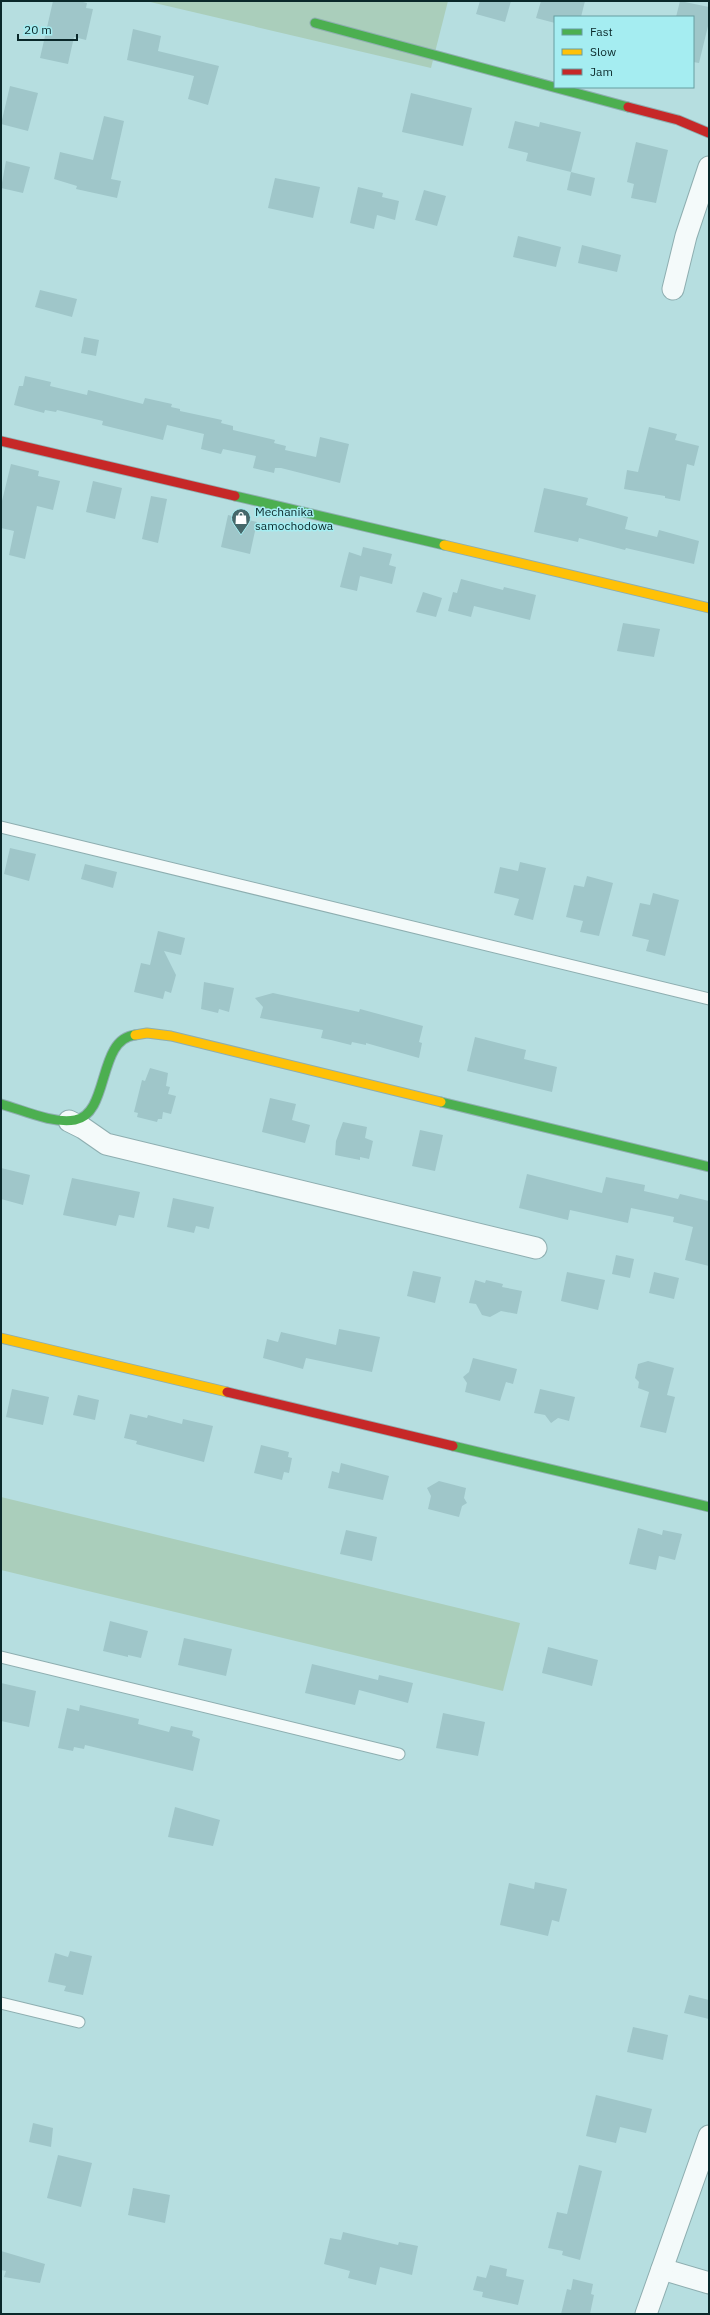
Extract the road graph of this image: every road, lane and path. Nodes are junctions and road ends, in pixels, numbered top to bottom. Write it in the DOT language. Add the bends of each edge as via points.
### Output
graph roads {
  1 [pos="315,23"];
  2 [pos="554,87"];
  3 [pos="558,88"];
  4 [pos="709,133"];
  5 [pos="709,167"];
  6 [pos="673,289"];
  7 [pos="1,441"];
  8 [pos="709,608"];
  9 [pos="1,827"];
  10 [pos="709,999"];
  11 [pos="1,1104"];
  12 [pos="70,1121"];
  13 [pos="709,1167"];
  14 [pos="536,1248"];
  15 [pos="1,1338"];
  16 [pos="709,1508"];
  17 [pos="1,1657"];
  18 [pos="399,1754"];
  19 [pos="1,2003"];
  20 [pos="79,2022"];
  21 [pos="709,2136"];
  22 [pos="662,2269"];
  23 [pos="709,2283"];
  24 [pos="646,2314"];
  1 -- 2 [label="street"];
  3 -- 4 [label="street" via="678,120"];
  5 -- 6 [label="street" via="686,236"];
  7 -- 8 [label="street"];
  9 -- 10 [label="lane"];
  11 -- 12 [label="street"];
  12 -- 13 [label="street" via="83,1118 97,1099 109,1058 117,1042 130,1035 147,1032"];
  12 -- 14 [label="street" via="106,1144"];
  15 -- 16 [label="street"];
  17 -- 18 [label="lane"];
  19 -- 20 [label="lane"];
  21 -- 22 [label="street"];
  22 -- 23 [label="street"];
  22 -- 24 [label="street"];
}
